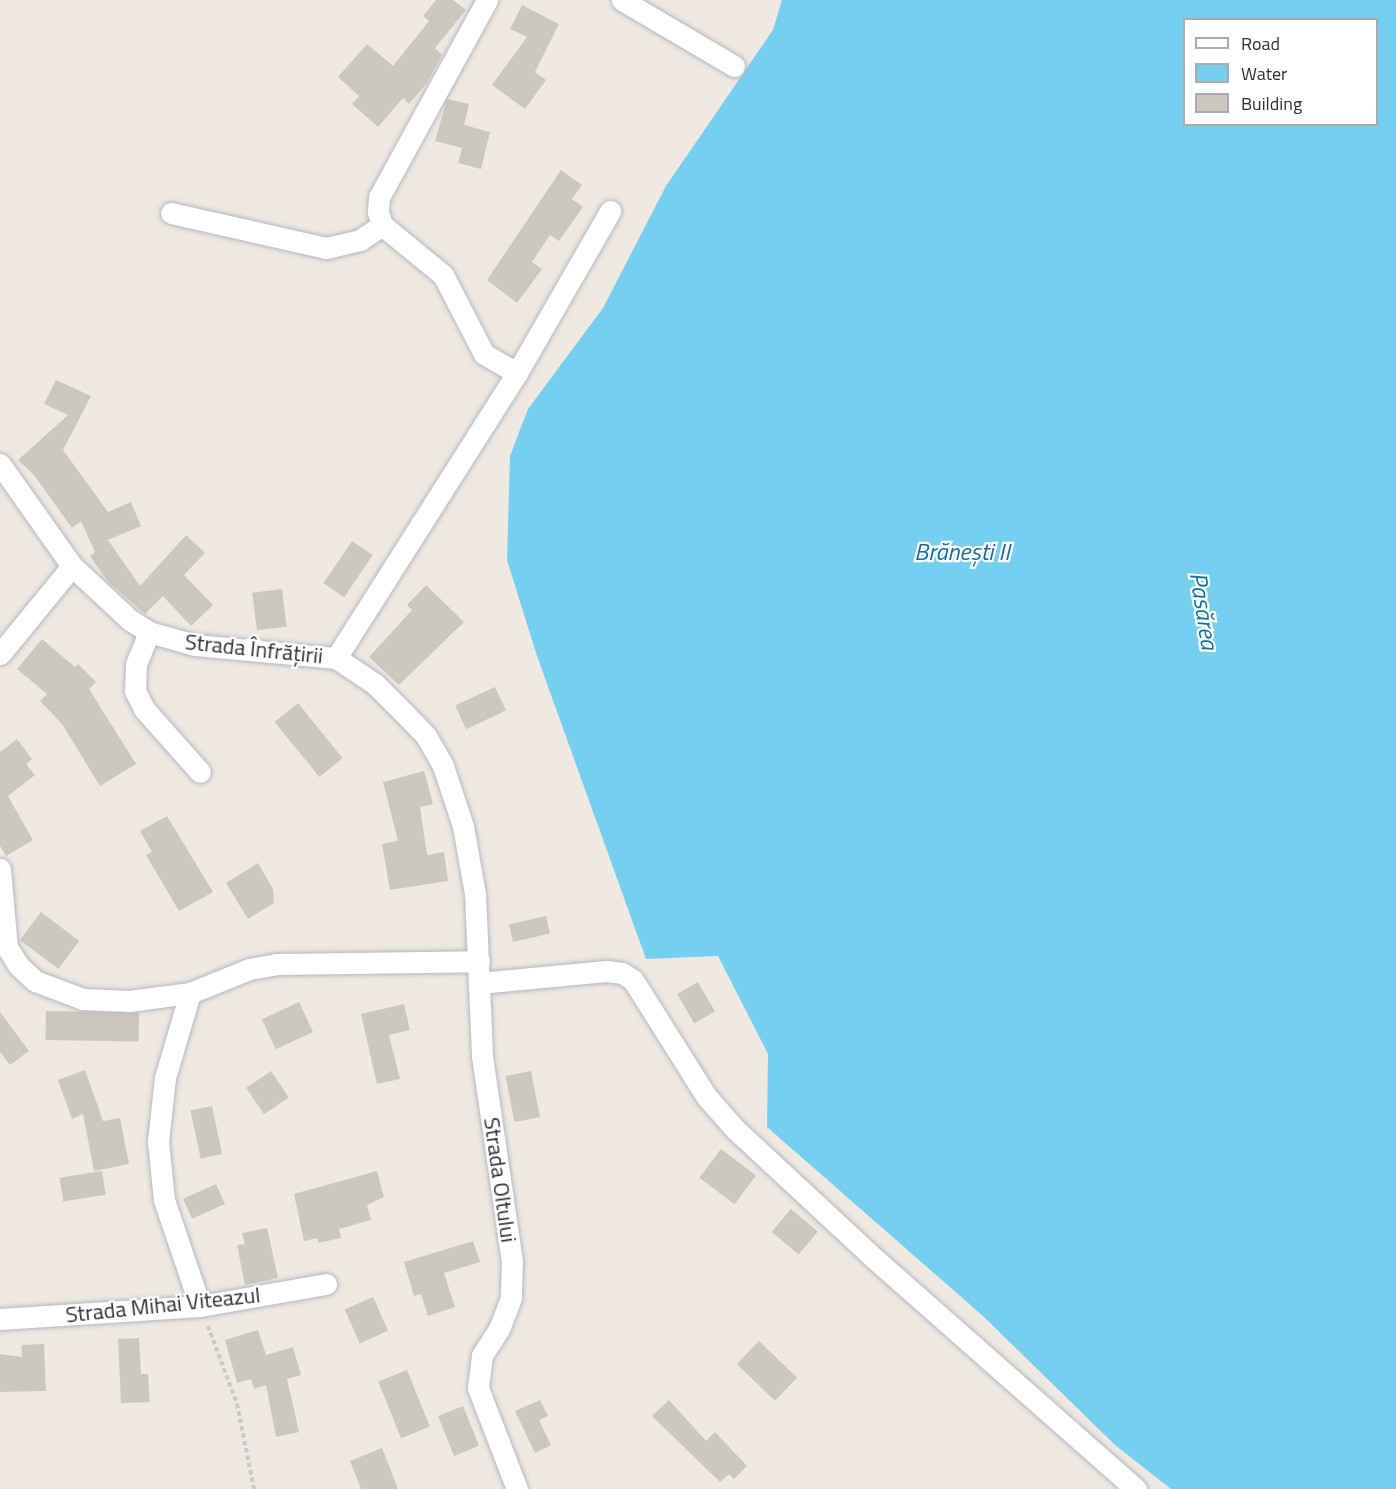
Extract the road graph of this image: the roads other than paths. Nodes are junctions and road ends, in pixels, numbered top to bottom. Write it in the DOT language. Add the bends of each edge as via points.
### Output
graph roads {
  1 [pos="487,0"];
  2 [pos="622,0"];
  3 [pos="734,66"];
  4 [pos="610,211"];
  5 [pos="171,213"];
  6 [pos="382,225"];
  7 [pos="517,373"];
  8 [pos="0,464"];
  9 [pos="72,566"];
  10 [pos="149,632"];
  11 [pos="0,654"];
  12 [pos="336,658"];
  13 [pos="200,772"];
  14 [pos="0,869"];
  15 [pos="479,961"];
  16 [pos="479,983"];
  17 [pos="190,993"];
  18 [pos="326,1284"];
  19 [pos="200,1306"];
  20 [pos="0,1319"];
  21 [pos="517,1489"];
  22 [pos="1136,1489"];
  1 -- 6 [label="street" via="379,197"];
  2 -- 3 [label="street"];
  4 -- 7 [label="street" via="544,319"];
  5 -- 6 [label="street" via="326,248 360,240"];
  6 -- 7 [label="street" via="443,275 455,293 478,348"];
  7 -- 12 [label="street"];
  8 -- 9 [label="street, Strada Înfrățirii"];
  9 -- 10 [label="street, Strada Înfrățirii" via="93,588"];
  9 -- 11 [label="street"];
  10 -- 12 [label="street, Strada Înfrățirii" via="195,645"];
  10 -- 13 [label="street" via="136,665 135,691 144,709"];
  12 -- 15 [label="street, Strada Oltului" via="375,684 403,712 426,736 443,766 454,792 467,846"];
  14 -- 17 [label="street" via="7,947 35,981 66,995 105,1001"];
  15 -- 16 [label="street, Strada Oltului"];
  15 -- 17 [label="street" via="276,964 249,969"];
  16 -- 21 [label="street, Strada Oltului" via="482,1056 512,1262 511,1298 499,1329 482,1355 478,1388"];
  16 -- 22 [label="street" via="606,971 622,973 633,980 706,1096 735,1130"];
  17 -- 19 [label="street" via="165,1078 158,1142 164,1200"];
  18 -- 19 [label="street, Strada Mihai Viteazul"];
  19 -- 20 [label="street, Strada Mihai Viteazul"];
}
